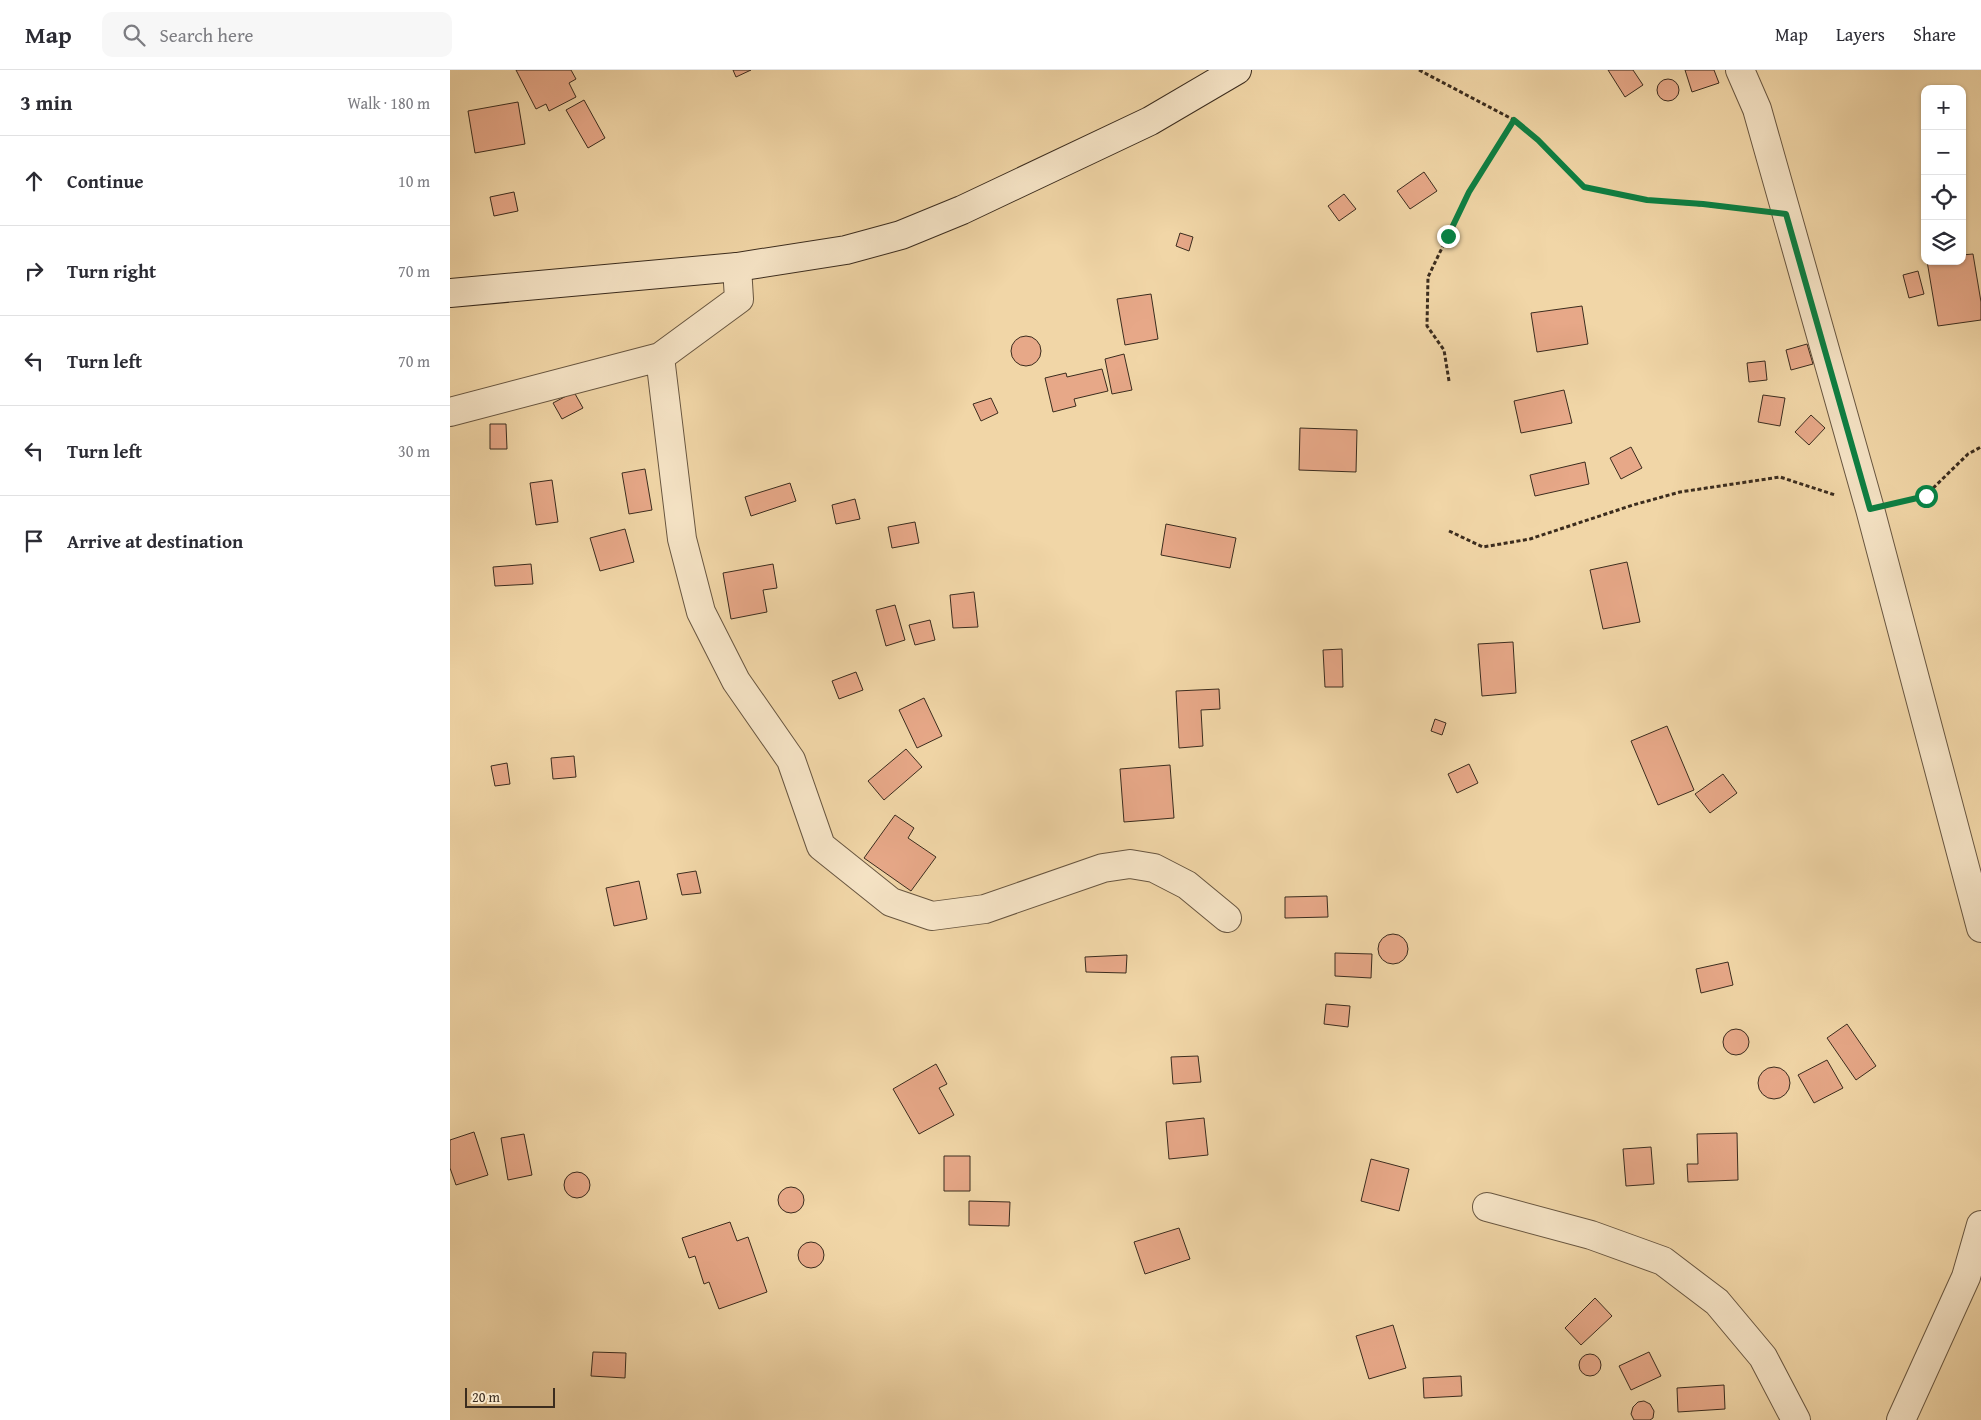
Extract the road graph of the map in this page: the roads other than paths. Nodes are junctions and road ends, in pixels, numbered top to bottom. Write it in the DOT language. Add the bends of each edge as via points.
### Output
graph roads {
  1 [pos="1237,70"];
  2 [pos="1740,70"];
  3 [pos="737,267"];
  4 [pos="450,293"];
  5 [pos="660,357"];
  6 [pos="450,412"];
  7 [pos="1227,918"];
  8 [pos="1981,928"];
  9 [pos="1487,1207"];
  10 [pos="1981,1225"];
  11 [pos="1796,1420"];
  12 [pos="1901,1420"];
  1 -- 3 [label="street" via="1150,121 962,210 901,235 846,250"];
  2 -- 8 [label="street" via="1757,110 1870,509"];
  3 -- 4 [label="street"];
  3 -- 5 [label="street" via="739,299"];
  5 -- 6 [label="street"];
  5 -- 7 [label="street" via="682,539 701,612 736,681 791,760 821,846 891,902 932,916 985,909 1103,868 1130,864 1154,868 1187,885"];
  9 -- 11 [label="street" via="1591,1235 1663,1261 1718,1302 1763,1357"];
  10 -- 12 [label="street" via="1966,1277"];
}
